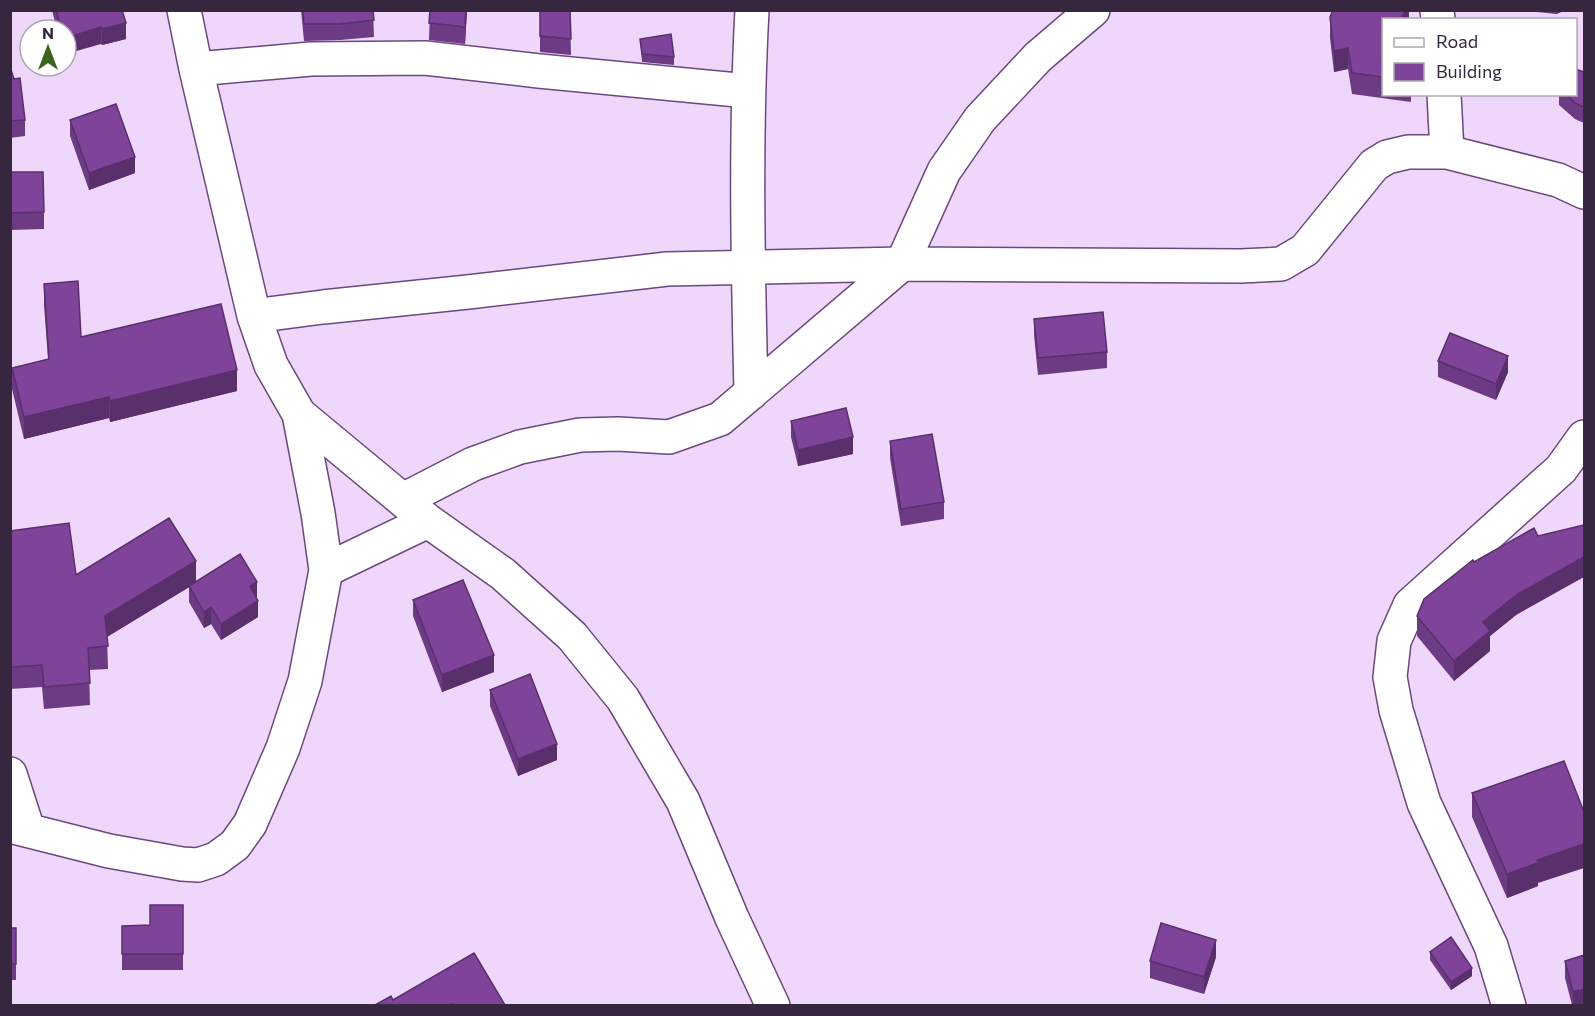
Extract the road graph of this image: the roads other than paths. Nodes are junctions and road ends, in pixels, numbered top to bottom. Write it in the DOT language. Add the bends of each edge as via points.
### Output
graph roads {
  1 [pos="184,10"];
  2 [pos="752,10"];
  3 [pos="1093,10"];
  4 [pos="196,69"];
  5 [pos="748,91"];
  6 [pos="1444,96"];
  7 [pos="1447,152"];
  8 [pos="1584,192"];
  9 [pos="902,264"];
  10 [pos="748,267"];
  11 [pos="254,316"];
  12 [pos="751,393"];
  13 [pos="299,414"];
  14 [pos="1584,436"];
  15 [pos="404,500"];
  16 [pos="428,521"];
  17 [pos="326,570"];
  18 [pos="10,774"];
  19 [pos="19,828"];
  20 [pos="773,1005"];
  21 [pos="1509,1005"];
  1 -- 4 [label="street"];
  2 -- 5 [label="street"];
  3 -- 9 [label="street" via="1038,57 980,119 944,171"];
  4 -- 5 [label="street" via="311,59 424,58"];
  4 -- 11 [label="street"];
  5 -- 10 [label="street"];
  6 -- 7 [label="street"];
  7 -- 8 [label="street" via="1558,180"];
  7 -- 9 [label="street" via="1408,152 1374,165 1305,250 1281,264"];
  9 -- 10 [label="street"];
  9 -- 12 [label="street"];
  10 -- 11 [label="street" via="667,269"];
  10 -- 12 [label="street"];
  11 -- 13 [label="street" via="271,365"];
  12 -- 15 [label="street" via="720,419 669,437 580,435 520,447 472,464"];
  13 -- 15 [label="street"];
  13 -- 17 [label="street"];
  14 -- 21 [label="street" via="1562,469 1410,605 1394,640 1390,677 1396,710 1424,803 1491,946"];
  15 -- 16 [label="street"];
  16 -- 17 [label="street"];
  16 -- 20 [label="street" via="503,574 572,636 623,699 683,801"];
  17 -- 19 [label="street" via="305,681 283,748 250,824 235,845 216,859 198,865 182,864 109,851"];
  18 -- 19 [label="street"];
}
